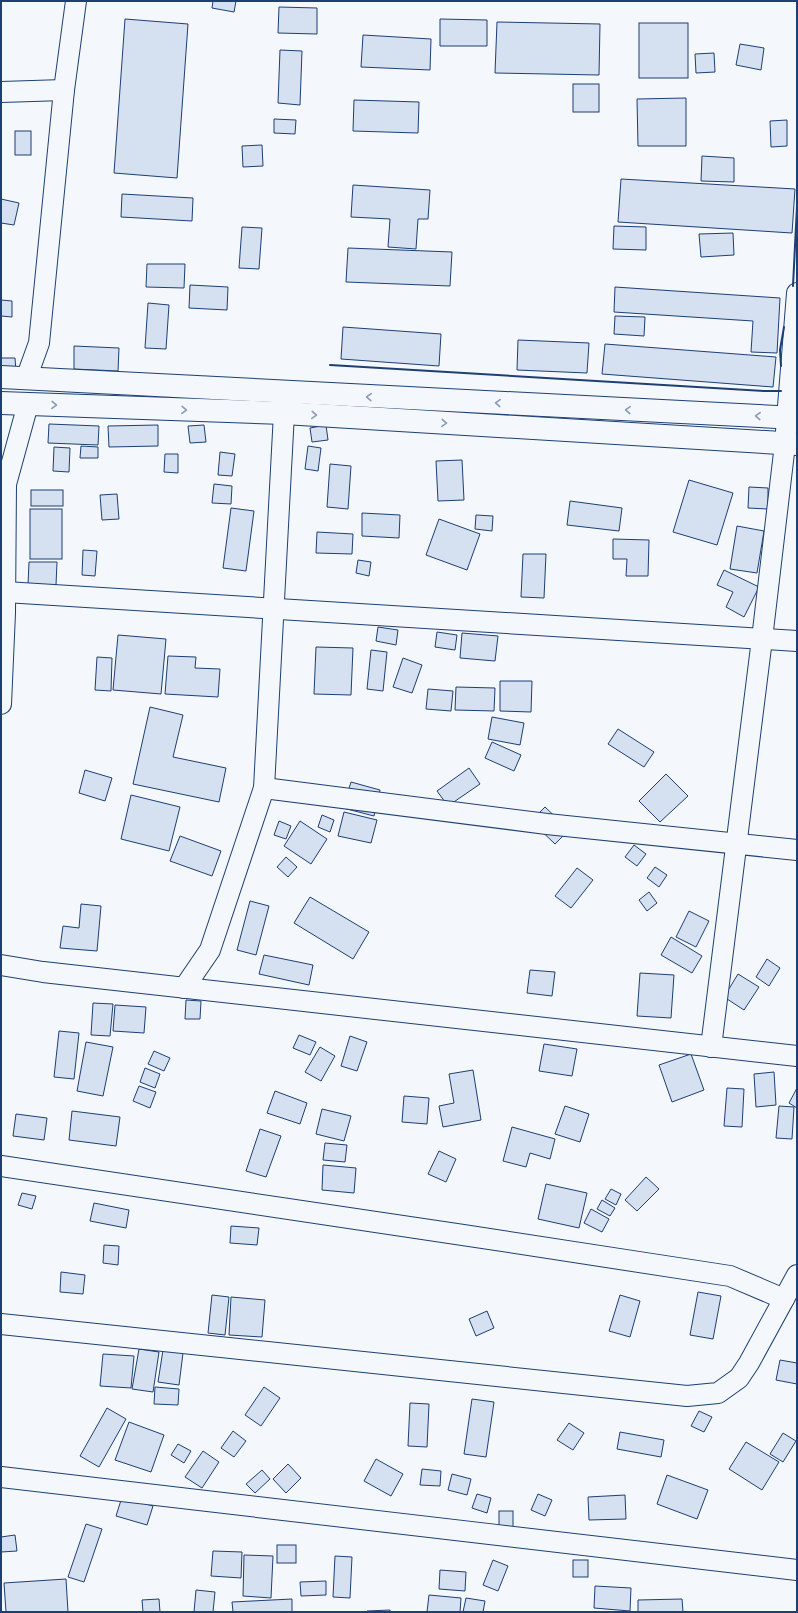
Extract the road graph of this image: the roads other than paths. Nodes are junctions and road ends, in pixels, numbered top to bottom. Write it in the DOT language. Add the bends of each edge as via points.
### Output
graph roads {
  1 [pos="76,1"];
  2 [pos="64,90"];
  3 [pos="1,92"];
  4 [pos="797,293"];
  5 [pos="1,377"];
  6 [pos="26,379"];
  7 [pos="1,403"];
  8 [pos="285,403"];
  9 [pos="28,404"];
  10 [pos="792,418"];
  11 [pos="791,444"];
  12 [pos="5,592"];
  13 [pos="274,609"];
  14 [pos="762,639"];
  15 [pos="797,641"];
  16 [pos="1,704"];
  17 [pos="264,788"];
  18 [pos="736,844"];
  19 [pos="797,850"];
  20 [pos="1,966"];
  21 [pos="184,988"];
  22 [pos="711,1047"];
  23 [pos="797,1056"];
  24 [pos="1,1166"];
  25 [pos="797,1276"];
  26 [pos="784,1299"];
  27 [pos="1,1324"];
  28 [pos="1,1477"];
  29 [pos="797,1570"];
  1 -- 2 [label="street"];
  2 -- 3 [label="street"];
  2 -- 6 [label="street" via="39,343"];
  4 -- 10 [label="street"];
  5 -- 6 [label="street"];
  6 -- 8 [label="street"];
  7 -- 9 [label="street"];
  9 -- 8 [label="street, one-way"];
  10 -- 8 [label="street, one-way"];
  8 -- 11 [label="street, one-way"];
  8 -- 13 [label="street"];
  9 -- 12 [label="street" via="6,484"];
  10 -- 11 [label="street"];
  11 -- 14 [label="street"];
  12 -- 13 [label="street"];
  12 -- 16 [label="street"];
  13 -- 14 [label="street"];
  13 -- 17 [label="street"];
  14 -- 15 [label="street"];
  14 -- 18 [label="street"];
  17 -- 18 [label="street" via="548,824"];
  17 -- 21 [label="street" via="210,950"];
  18 -- 19 [label="street"];
  18 -- 22 [label="street"];
  20 -- 21 [label="street"];
  21 -- 22 [label="street"];
  22 -- 23 [label="street"];
  24 -- 26 [label="street" via="730,1276"];
  25 -- 26 [label="street"];
  26 -- 27 [label="street" via="739,1378 718,1393 687,1396"];
  28 -- 29 [label="street"];
}
